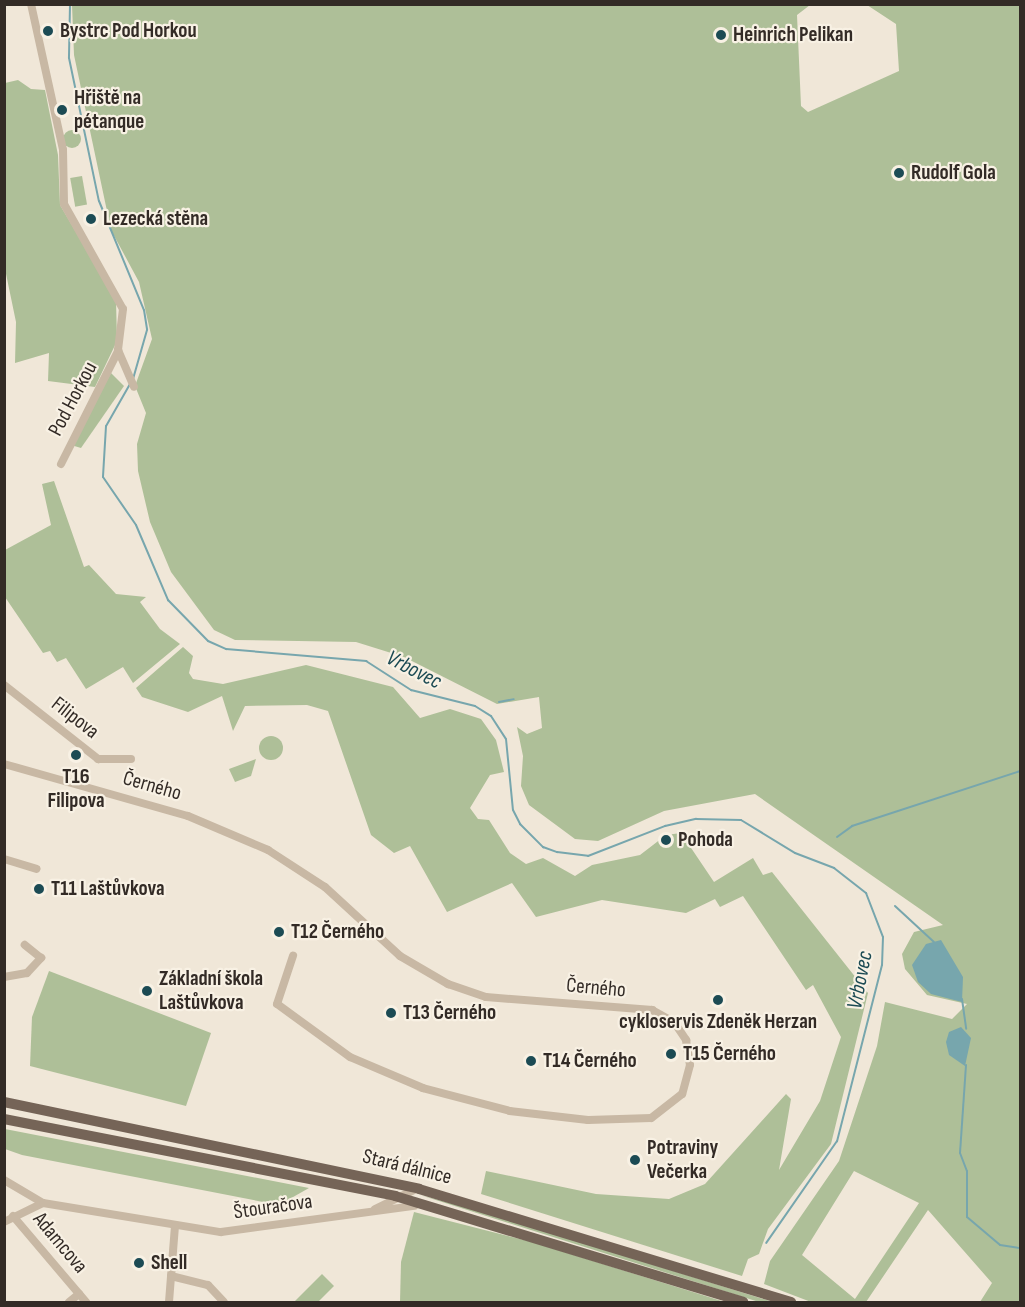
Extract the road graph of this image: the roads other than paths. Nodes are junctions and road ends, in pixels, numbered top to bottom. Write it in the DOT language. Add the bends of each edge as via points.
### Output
graph roads {
  1 [pos="31,4"];
  2 [pos="118,350"];
  3 [pos="134,387"];
  4 [pos="61,464"];
  5 [pos="4,685"];
  6 [pos="131,759"];
  7 [pos="4,764"];
  8 [pos="4,859"];
  9 [pos="36,869"];
  10 [pos="25,945"];
  11 [pos="293,956"];
  12 [pos="4,977"];
  13 [pos="4,1102"];
  14 [pos="4,1119"];
  15 [pos="4,1180"];
  16 [pos="419,1189"];
  17 [pos="395,1196"];
  18 [pos="43,1203"];
  19 [pos="414,1206"];
  20 [pos="375,1209"];
  21 [pos="14,1216"];
  22 [pos="4,1222"];
  23 [pos="176,1226"];
  24 [pos="171,1276"];
  25 [pos="78,1294"];
  26 [pos="69,1302"];
  27 [pos="86,1302"];
  28 [pos="169,1302"];
  29 [pos="224,1302"];
  30 [pos="743,1302"];
  31 [pos="791,1302"];
  1 -- 2 [label="street, Pod Horkou" via="63,150 64,204 123,309"];
  2 -- 3 [label="street, Pod Horkou"];
  2 -- 4 [label="street, Pod Horkou"];
  5 -- 6 [label="street, Filipova" via="98,759"];
  7 -- 11 [label="street, Černého" via="179,813 268,850 325,887 400,956 448,984 486,997 652,1010 674,1022 686,1040 690,1065 682,1094 651,1118 588,1120 510,1111 423,1088 347,1056 278,1004"];
  8 -- 9 [label="street"];
  10 -- 12 [label="street" via="41,958 27,973"];
  13 -- 16 [label="main road, Stará dálnice"];
  14 -- 17 [label="main road, Stará dálnice"];
  15 -- 18 [label="street"];
  16 -- 17 [label="street"];
  16 -- 31 [label="main road, Stará dálnice"];
  17 -- 19 [label="main road, Stará dálnice"];
  17 -- 20 [label="street"];
  18 -- 21 [label="street"];
  18 -- 23 [label="street, Štouračova"];
  19 -- 20 [label="street, Štouračova"];
  19 -- 30 [label="main road, Stará dálnice" via="534,1236"];
  20 -- 23 [label="street, Štouračova" via="252,1230"];
  21 -- 22 [label="street"];
  21 -- 25 [label="street, Adamcova"];
  23 -- 24 [label="street"];
  24 -- 28 [label="street"];
  24 -- 29 [label="street" via="208,1286"];
  25 -- 26 [label="street, Adamcova"];
  25 -- 27 [label="street, Adamcova"];
}
